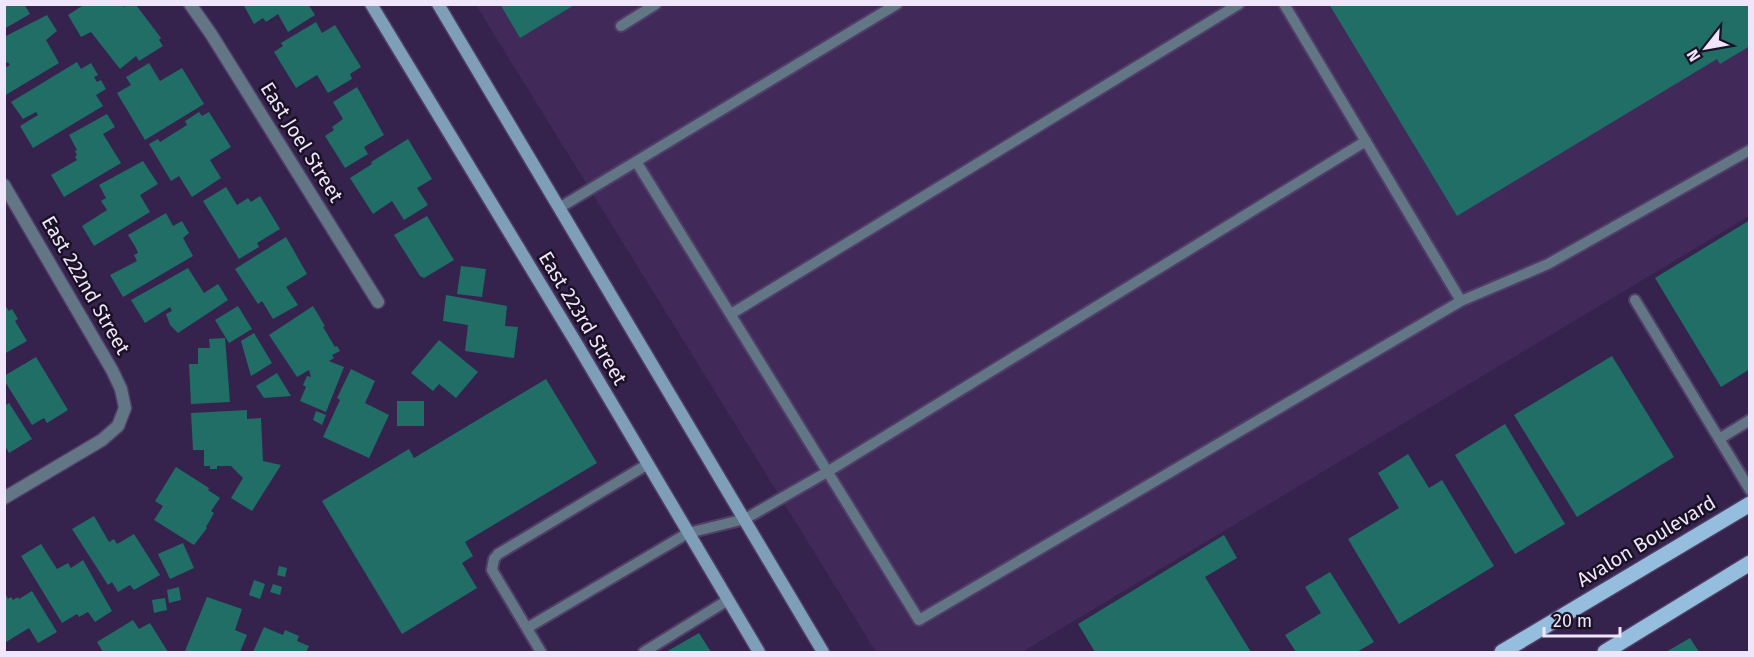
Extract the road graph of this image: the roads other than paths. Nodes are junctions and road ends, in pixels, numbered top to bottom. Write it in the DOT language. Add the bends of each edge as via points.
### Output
graph roads {
  1 [pos="190,4"];
  2 [pos="371,4"];
  3 [pos="438,4"];
  4 [pos="656,4"];
  5 [pos="897,4"];
  6 [pos="1239,4"];
  7 [pos="1284,4"];
  8 [pos="621,26"];
  9 [pos="1366,141"];
  10 [pos="1749,150"];
  11 [pos="637,163"];
  12 [pos="4,185"];
  13 [pos="559,208"];
  14 [pos="1461,300"];
  15 [pos="1635,300"];
  16 [pos="378,302"];
  17 [pos="731,314"];
  18 [pos="1749,420"];
  19 [pos="1719,439"];
  20 [pos="648,464"];
  21 [pos="827,472"];
  22 [pos="1749,490"];
  23 [pos="4,498"];
  24 [pos="1749,504"];
  25 [pos="745,519"];
  26 [pos="688,533"];
  27 [pos="1749,563"];
  28 [pos="728,600"];
  29 [pos="527,628"];
  30 [pos="541,652"];
  31 [pos="644,652"];
  32 [pos="759,652"];
  33 [pos="823,652"];
  34 [pos="1502,652"];
  35 [pos="1605,652"];
  1 -- 16 [label="street, East Joel Street"];
  2 -- 20 [label="main road, East 223rd Street"];
  3 -- 13 [label="main road, East 223rd Street"];
  4 -- 8 [label="lane"];
  5 -- 11 [label="lane"];
  6 -- 17 [label="lane"];
  7 -- 9 [label="lane"];
  9 -- 14 [label="lane"];
  9 -- 21 [label="lane"];
  10 -- 14 [label="lane" via="1548,264"];
  11 -- 13 [label="lane"];
  11 -- 17 [label="lane"];
  12 -- 23 [label="street, East 222nd Street" via="112,370 125,408 118,426 102,440"];
  13 -- 25 [label="main road, East 223rd Street"];
  14 -- 21 [label="lane" via="919,620"];
  15 -- 19 [label="lane"];
  17 -- 21 [label="lane"];
  18 -- 19 [label="lane"];
  19 -- 22 [label="lane"];
  20 -- 26 [label="main road, East 223rd Street"];
  20 -- 29 [label="lane" via="494,559 492,570"];
  21 -- 25 [label="lane"];
  24 -- 34 [label="main road, Avalon Boulevard"];
  25 -- 26 [label="lane"];
  25 -- 33 [label="main road, East 223rd Street"];
  26 -- 28 [label="main road, East 223rd Street"];
  26 -- 29 [label="lane"];
  27 -- 35 [label="main road"];
  28 -- 31 [label="lane"];
  28 -- 32 [label="main road, East 223rd Street"];
  29 -- 30 [label="lane"];
}
